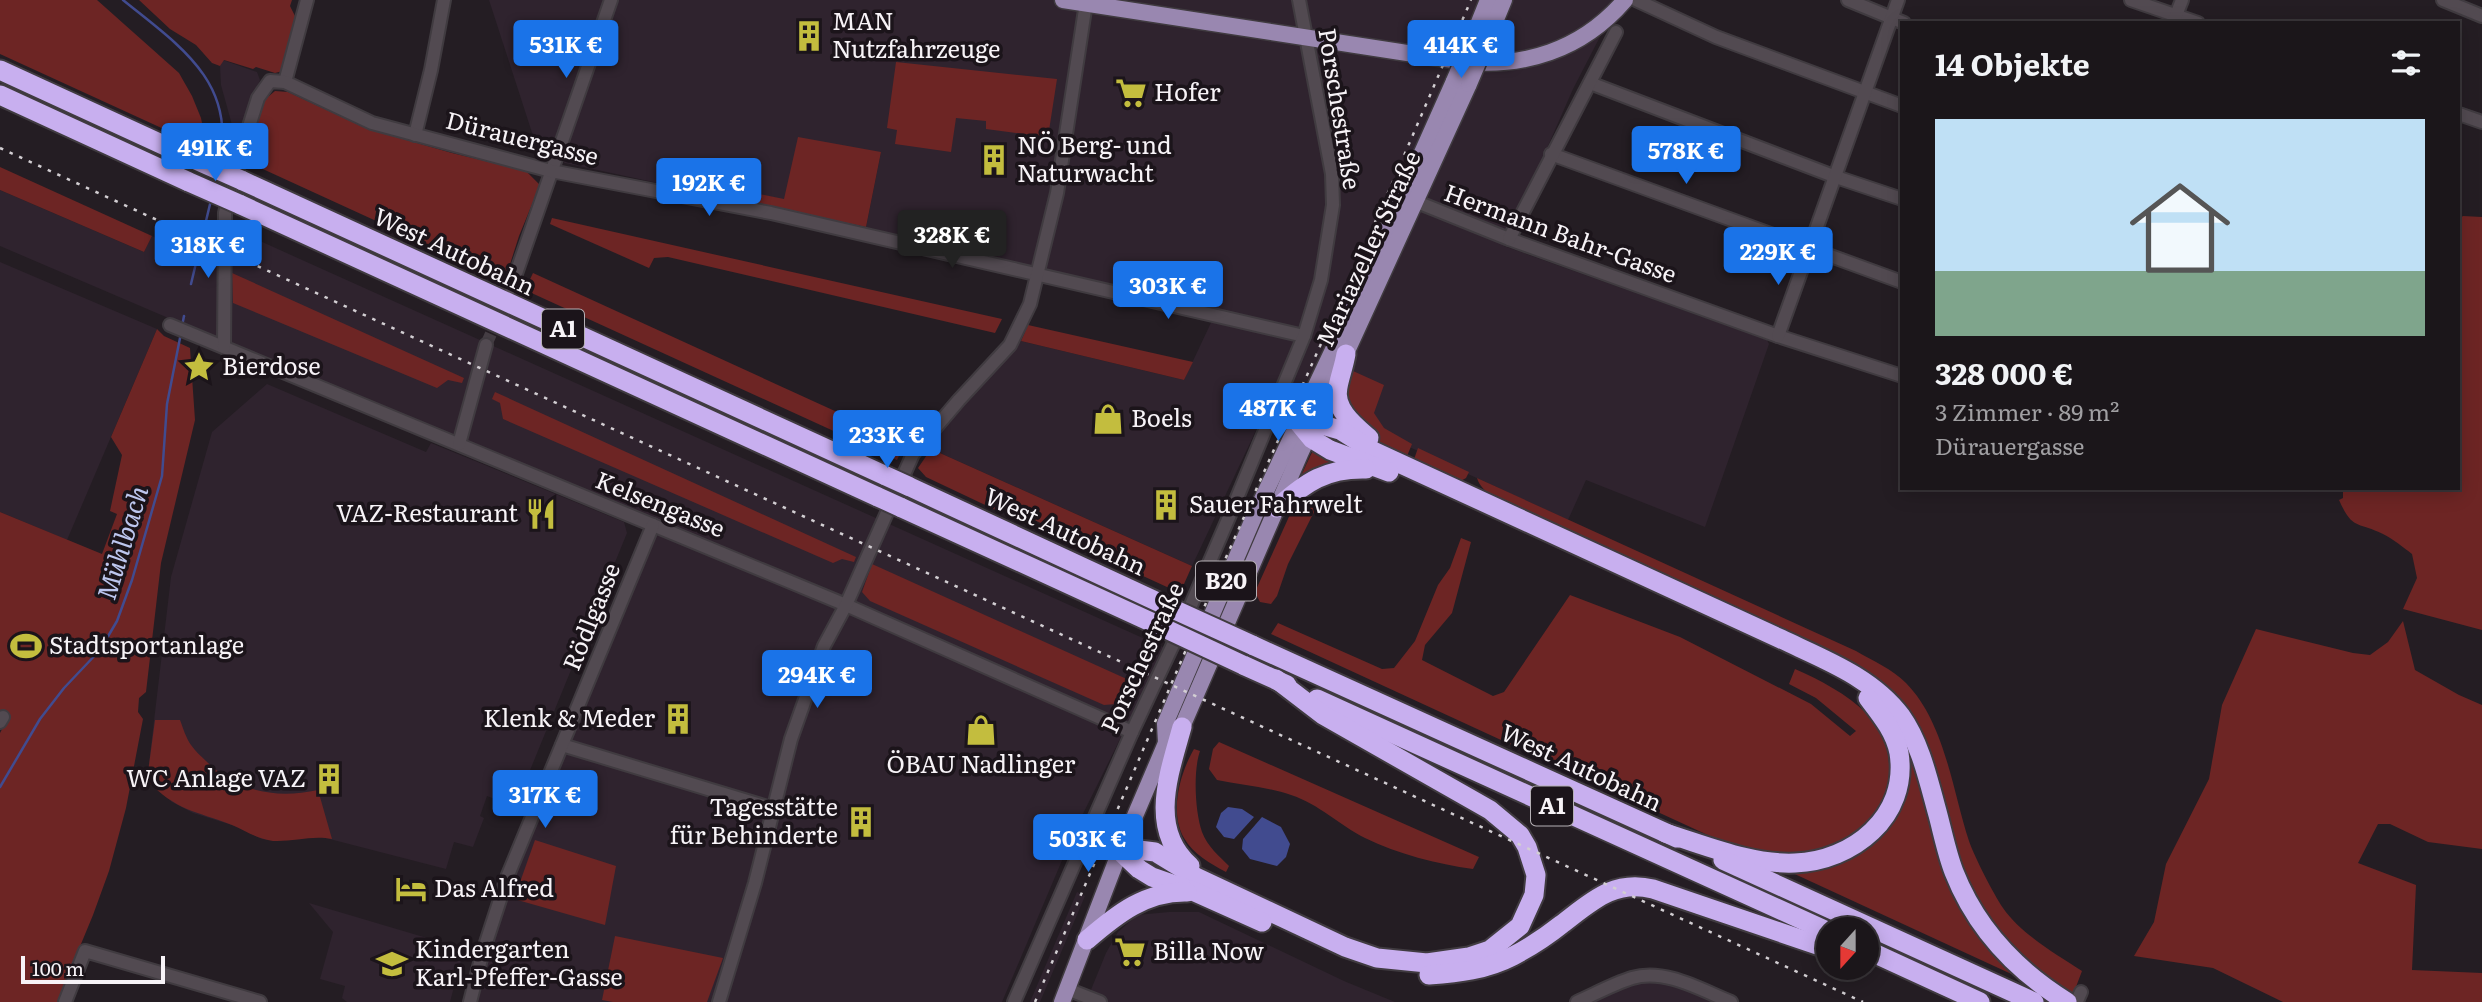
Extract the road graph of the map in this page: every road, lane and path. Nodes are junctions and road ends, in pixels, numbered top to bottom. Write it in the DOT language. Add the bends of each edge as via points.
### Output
graph roads {
  1 [pos="306,0"];
  2 [pos="444,0"];
  3 [pos="611,0"];
  4 [pos="1063,0"];
  5 [pos="1299,0"];
  6 [pos="1488,0"];
  7 [pos="1504,0"];
  8 [pos="1625,0"];
  9 [pos="1636,0"];
  10 [pos="1848,0"];
  11 [pos="1898,0"];
  12 [pos="2131,0"];
  13 [pos="2182,0"];
  14 [pos="2443,0"];
  15 [pos="1086,4"];
  16 [pos="2482,16"];
  17 [pos="2175,19"];
  18 [pos="1898,21"];
  19 [pos="1616,32"];
  20 [pos="1306,38"];
  21 [pos="1480,38"];
  22 [pos="0,70"];
  23 [pos="285,82"];
  24 [pos="1590,83"];
  25 [pos="1866,93"];
  26 [pos="0,95"];
  27 [pos="1900,105"];
  28 [pos="2460,114"];
  29 [pos="2482,122"];
  30 [pos="415,135"];
  31 [pos="1551,154"];
  32 [pos="551,171"];
  33 [pos="1836,177"];
  34 [pos="1410,199"];
  35 [pos="1900,199"];
  36 [pos="1509,239"];
  37 [pos="1810,250"];
  38 [pos="1039,273"];
  39 [pos="1900,281"];
  40 [pos="511,288"];
  41 [pos="172,326"];
  42 [pos="1304,336"];
  43 [pos="1778,336"];
  44 [pos="486,345"];
  45 [pos="224,347"];
  46 [pos="1346,354"];
  47 [pos="1900,375"];
  48 [pos="1307,427"];
  49 [pos="459,444"];
  50 [pos="1386,463"];
  51 [pos="1277,508"];
  52 [pos="653,525"];
  53 [pos="846,604"];
  54 [pos="1276,679"];
  55 [pos="1182,727"];
  56 [pos="1132,732"];
  57 [pos="1166,743"];
  58 [pos="562,745"];
  59 [pos="774,809"];
  60 [pos="1665,833"];
  61 [pos="1121,851"];
  62 [pos="1216,886"];
  63 [pos="1195,892"];
  64 [pos="1816,926"];
  65 [pos="1087,940"];
  66 [pos="1816,945"];
  67 [pos="1880,956"];
  68 [pos="1880,967"];
  69 [pos="1953,990"];
  70 [pos="1064,995"];
  71 [pos="2075,998"];
  72 [pos="65,1002"];
  73 [pos="260,1002"];
  74 [pos="470,1002"];
  75 [pos="719,1002"];
  76 [pos="1014,1002"];
  77 [pos="1100,1002"];
  78 [pos="1577,1002"];
  79 [pos="1731,1002"];
  80 [pos="1980,1002"];
  81 [pos="2034,1002"];
  1 -- 23 [label="street"];
  2 -- 30 [label="street"];
  3 -- 32 [label="street"];
  4 -- 15 [label="main road"];
  5 -- 20 [label="street, Porschestraße"];
  6 -- 21 [label="main road, Mariazeller Straße / B20"];
  7 -- 21 [label="main road, Mariazeller Straße / B20"];
  8 -- 20 [label="main road" via="1596,28 1556,51 1527,60 1487,64"];
  9 -- 25 [label="street" via="1716,37"];
  10 -- 18 [label="street"];
  11 -- 18 [label="street"];
  12 -- 17 [label="street"];
  13 -- 17 [label="street"];
  14 -- 16 [label="street"];
  15 -- 20 [label="main road"];
  15 -- 38 [label="street" via="1057,193"];
  18 -- 25 [label="street"];
  19 -- 24 [label="street"];
  20 -- 42 [label="street, Porschestraße" via="1332,174 1333,205 1321,280"];
  21 -- 34 [label="main road, Mariazeller Straße / B20, bridge"];
  22 -- 60 [label="highway, West Autobahn / A1, bridge"];
  23 -- 30 [label="street, Dürauergasse" via="372,122"];
  23 -- 45 [label="street, Dürauergasse" via="270,81 258,99 225,214"];
  24 -- 31 [label="street"];
  24 -- 33 [label="street"];
  25 -- 27 [label="street"];
  25 -- 33 [label="street"];
  26 -- 54 [label="highway, West Autobahn / A1, bridge"];
  28 -- 29 [label="street"];
  30 -- 32 [label="street, Dürauergasse"];
  31 -- 36 [label="street"];
  31 -- 37 [label="street"];
  32 -- 38 [label="street, Dürauergasse" via="771,212"];
  32 -- 40 [label="street"];
  33 -- 35 [label="street"];
  33 -- 37 [label="street"];
  34 -- 36 [label="street, Hermann Bahr-Gasse"];
  34 -- 46 [label="main road, Mariazeller Straße / B20"];
  34 -- 48 [label="main road, Mariazeller Straße / B20"];
  36 -- 43 [label="street, Hermann Bahr-Gasse"];
  37 -- 39 [label="street"];
  37 -- 43 [label="street"];
  38 -- 42 [label="street, Dürauergasse"];
  38 -- 53 [label="street" via="1010,345 913,454"];
  41 -- 45 [label="street, Kelsengasse"];
  42 -- 56 [label="street, Porschestraße" via="1185,619"];
  43 -- 47 [label="street, Hermann Bahr-Gasse"];
  44 -- 49 [label="street"];
  45 -- 49 [label="street, Kelsengasse"];
  46 -- 48 [label="main road, Mariazeller Straße / B20"];
  46 -- 50 [label="highway" via="1337,394 1342,410"];
  48 -- 50 [label="highway" via="1330,450"];
  48 -- 51 [label="main road, Mariazeller Straße / B20"];
  48 -- 57 [label="main road, Mariazeller Straße / B20" via="1256,512 1166,724"];
  49 -- 52 [label="street, Kelsengasse"];
  50 -- 51 [label="highway" via="1319,476"];
  50 -- 60 [label="highway" via="1827,671 1868,698 1892,731 1899,753 1896,792 1871,834 1848,850 1820,860 1777,863"];
  50 -- 71 [label="highway" via="1817,656 1874,689 1900,716 1914,740 1954,872 1973,910 2001,950 2037,983"];
  51 -- 55 [label="main road, Mariazeller Straße / B20"];
  52 -- 53 [label="street, Kelsengasse"];
  52 -- 58 [label="street, Rödlgasse"];
  53 -- 56 [label="street, Kelsengasse"];
  53 -- 59 [label="street" via="811,676"];
  54 -- 62 [label="highway" via="1323,715 1508,823 1520,835 1532,860 1534,895 1520,926 1490,950 1427,963 1377,958 1345,947"];
  54 -- 64 [label="highway, West Autobahn / A1"];
  55 -- 57 [label="main road, Mariazeller Straße / B20"];
  55 -- 62 [label="highway" via="1168,775 1164,815 1175,850"];
  56 -- 76 [label="street, Porschestraße"];
  57 -- 61 [label="main road, Mariazeller Straße / B20"];
  58 -- 59 [label="street"];
  58 -- 74 [label="street, Rödlgasse" via="508,875"];
  59 -- 75 [label="street"];
  60 -- 81 [label="highway, West Autobahn / A1"];
  61 -- 62 [label="highway" via="1155,852"];
  61 -- 63 [label="highway" via="1146,873"];
  61 -- 65 [label="main road, Mariazeller Straße / B20"];
  63 -- 65 [label="highway" via="1170,892 1143,900 1117,914"];
  63 -- 66 [label="highway" via="1357,964 1425,976 1457,974 1510,958 1591,900 1632,885"];
  65 -- 70 [label="main road, Mariazeller Straße / B20"];
  67 -- 69 [label="highway"];
  68 -- 69 [label="highway"];
  69 -- 80 [label="highway"];
  70 -- 77 [label="street"];
  72 -- 73 [label="street" via="85,951"];
  78 -- 79 [label="street" via="1646,976 1677,980"];
}
